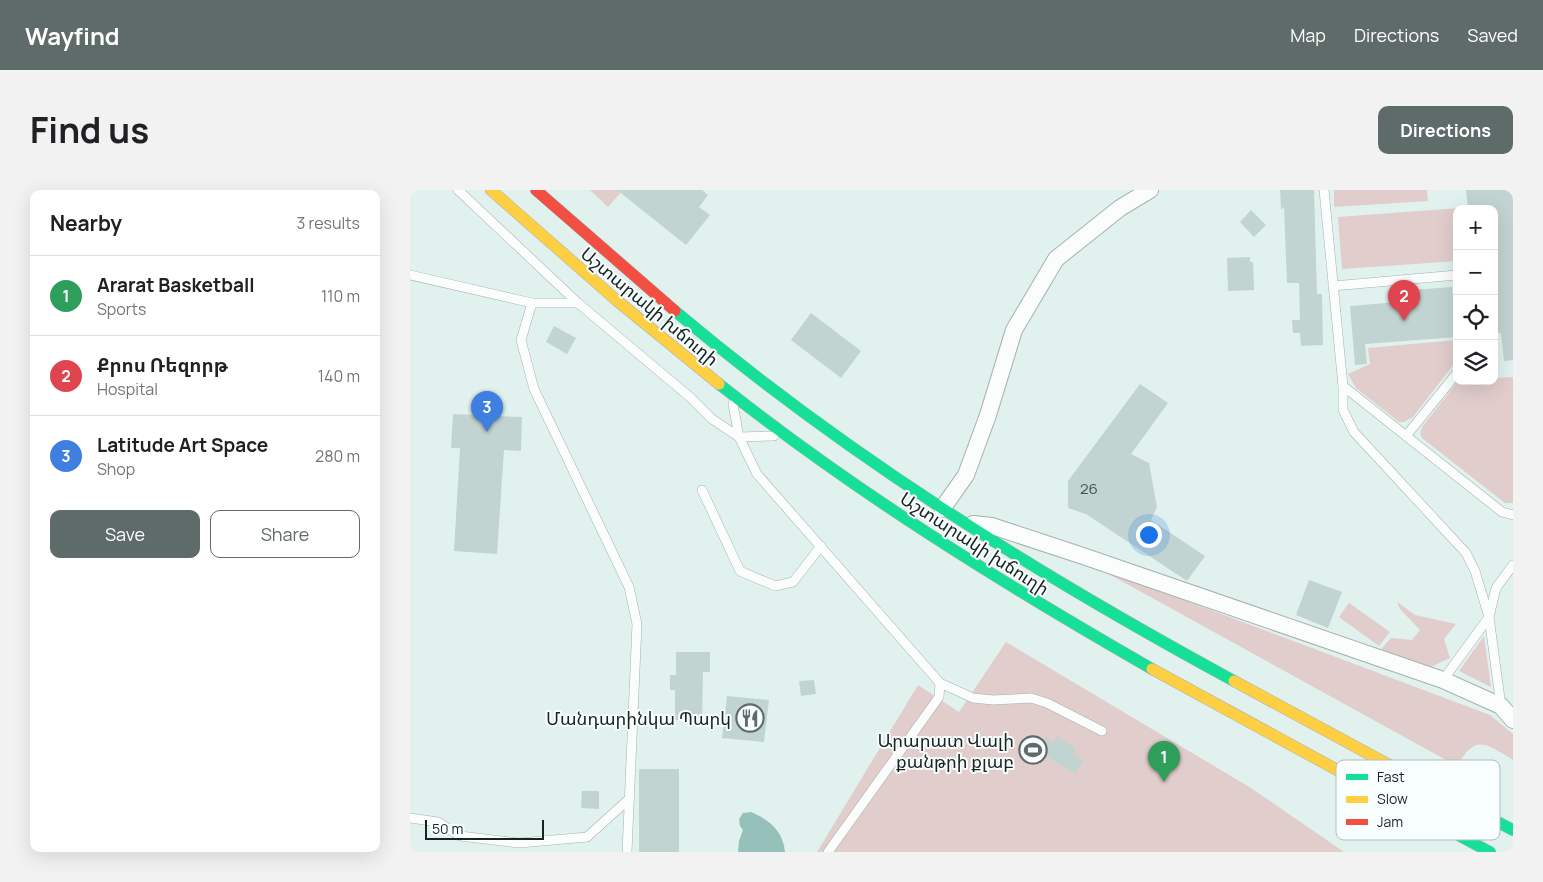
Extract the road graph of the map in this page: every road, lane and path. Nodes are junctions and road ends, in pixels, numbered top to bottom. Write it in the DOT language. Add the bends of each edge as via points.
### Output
graph roads {
  1 [pos="458,190"];
  2 [pos="491,190"];
  3 [pos="536,190"];
  4 [pos="1150,190"];
  5 [pos="1324,190"];
  6 [pos="1453,275"];
  7 [pos="410,276"];
  8 [pos="1333,286"];
  9 [pos="532,303"];
  10 [pos="578,303"];
  11 [pos="1453,378"];
  12 [pos="1343,386"];
  13 [pos="732,396"];
  14 [pos="784,436"];
  15 [pos="1406,436"];
  16 [pos="738,437"];
  17 [pos="702,490"];
  18 [pos="942,509"];
  19 [pos="1513,515"];
  20 [pos="966,524"];
  21 [pos="821,546"];
  22 [pos="1513,565"];
  23 [pos="1489,617"];
  24 [pos="1443,680"];
  25 [pos="940,683"];
  26 [pos="1501,706"];
  27 [pos="1513,720"];
  28 [pos="1102,732"];
  29 [pos="1381,760"];
  30 [pos="1336,770"];
  31 [pos="629,799"];
  32 [pos="410,818"];
  33 [pos="1500,823"];
  34 [pos="1513,830"];
  35 [pos="1459,840"];
  36 [pos="1466,840"];
  37 [pos="1486,851"];
  38 [pos="627,852"];
  39 [pos="828,852"];
  40 [pos="1468,852"];
  1 -- 10 [label="lane"];
  2 -- 13 [label="highway, Աշտարակի խճուղի" via="613,300"];
  3 -- 18 [label="highway, Աշտարակի խճուղի" via="632,277 765,384"];
  4 -- 18 [label="street" via="1120,208 1056,259 1014,330 966,475"];
  5 -- 8 [label="lane"];
  6 -- 8 [label="lane"];
  7 -- 9 [label="lane"];
  8 -- 12 [label="lane"];
  9 -- 10 [label="lane"];
  9 -- 31 [label="lane" via="522,340 534,389 629,587 637,624"];
  10 -- 16 [label="lane" via="712,419"];
  11 -- 15 [label="lane"];
  12 -- 15 [label="lane"];
  12 -- 23 [label="lane" via="1344,410 1354,432 1466,553"];
  13 -- 14 [label="highway, Աշտարակի խճուղի"];
  13 -- 16 [label="lane"];
  14 -- 16 [label="lane"];
  14 -- 30 [label="highway, Աշտարակի խճուղի" via="929,536 1040,606"];
  15 -- 19 [label="lane" via="1502,512"];
  16 -- 21 [label="lane" via="757,474"];
  17 -- 21 [label="lane" via="740,571 775,586 793,582"];
  18 -- 20 [label="highway, Աշտարակի խճուղի"];
  20 -- 24 [label="street" via="992,526"];
  20 -- 29 [label="highway, Աշտարակի խճուղի" via="1053,579"];
  21 -- 25 [label="lane"];
  22 -- 23 [label="lane" via="1496,588"];
  23 -- 24 [label="lane"];
  23 -- 26 [label="lane"];
  24 -- 26 [label="street"];
  25 -- 28 [label="lane" via="973,698 1031,698 1047,702"];
  25 -- 39 [label="lane" via="939,697"];
  26 -- 27 [label="street"];
  31 -- 32 [label="lane" via="587,837 577,838 519,842 460,836 438,822"];
  31 -- 38 [label="lane"];
  33 -- 34 [label="highway, Աշտարակի խճուղի"];
  35 -- 40 [label="lane"];
  36 -- 37 [label="highway, Աշտարակի խճուղի"];
}
